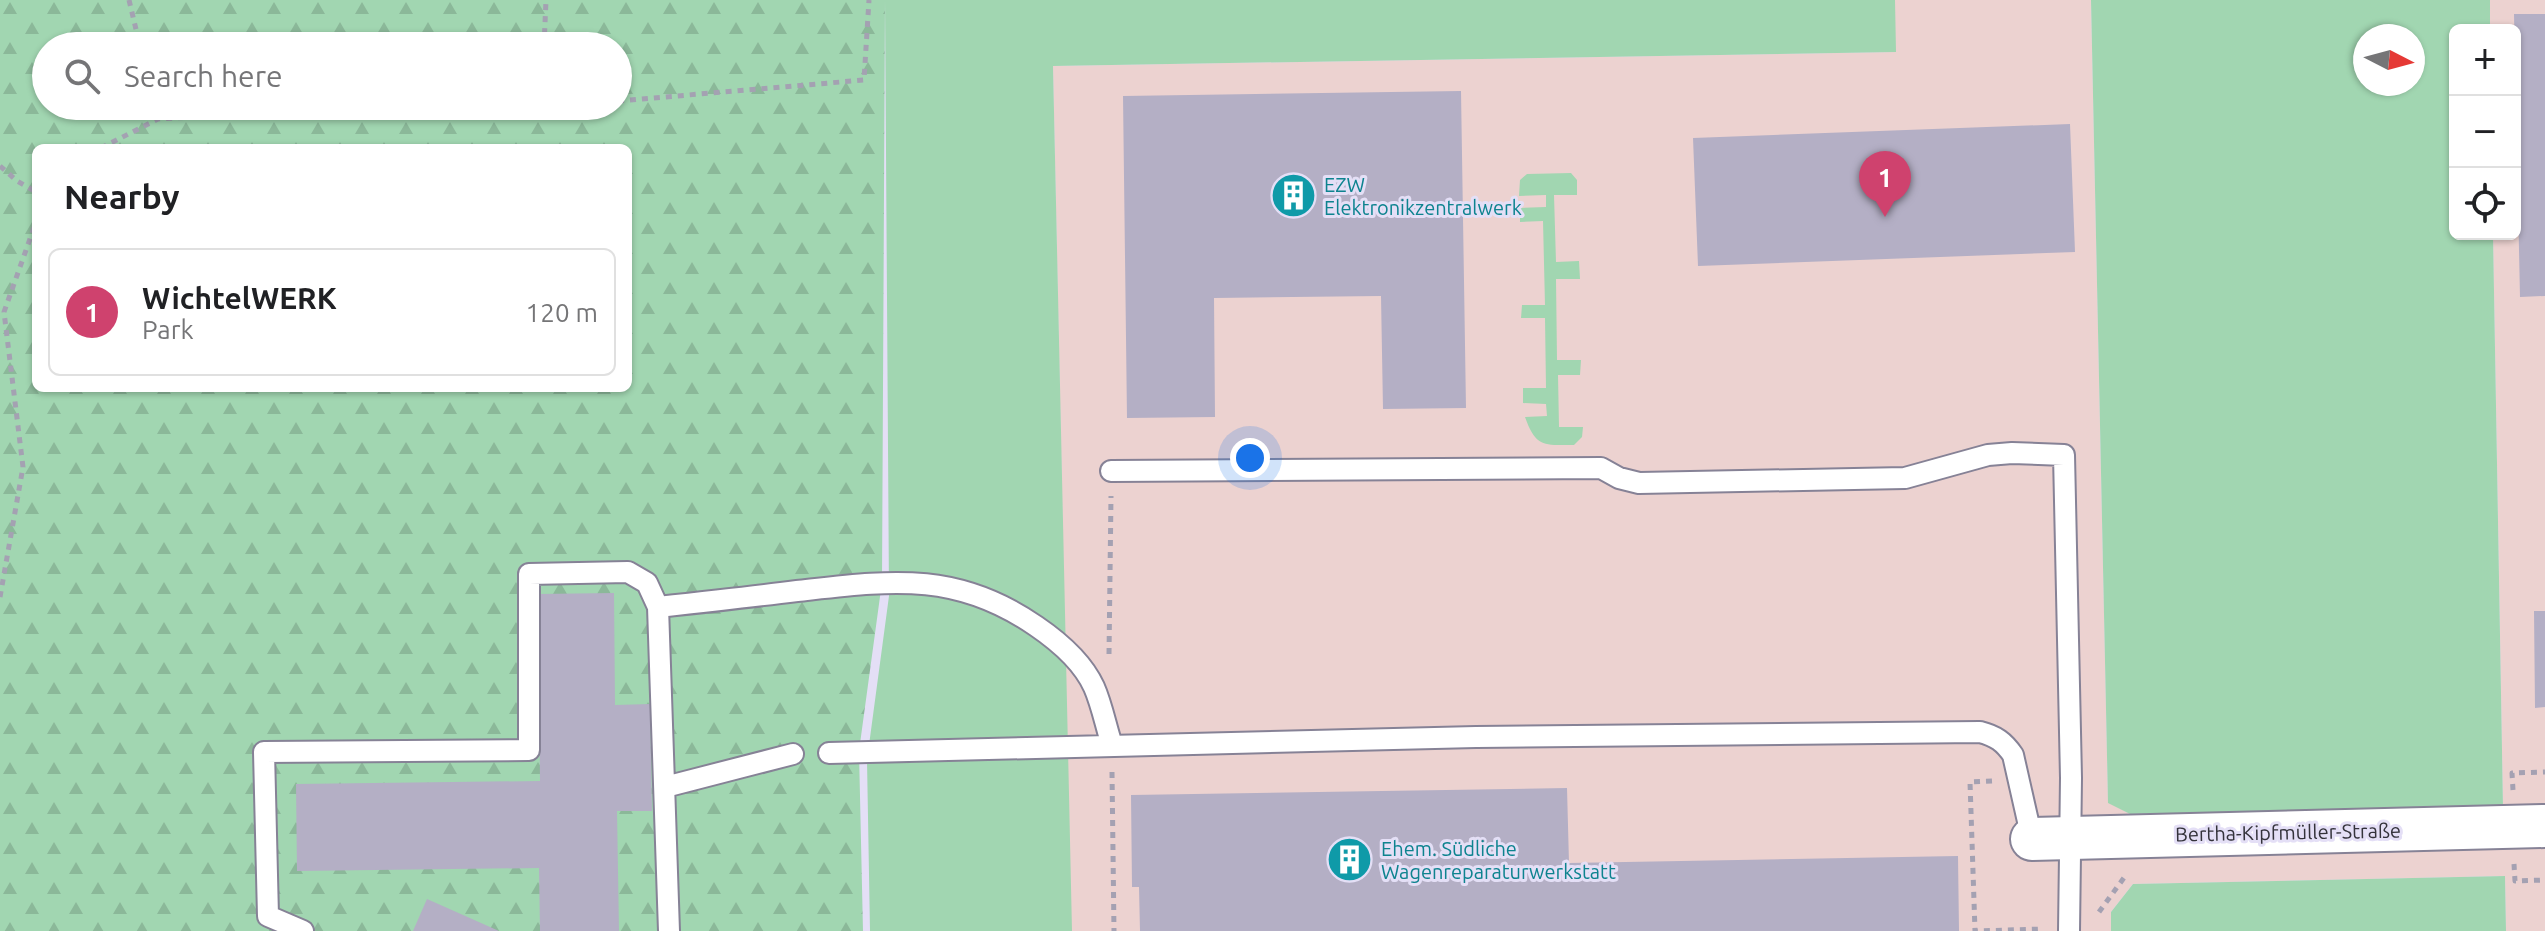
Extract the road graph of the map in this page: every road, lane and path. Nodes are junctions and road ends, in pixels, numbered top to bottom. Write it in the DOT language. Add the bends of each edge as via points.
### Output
graph roads {
  1 [pos="129,0"];
  2 [pos="546,0"];
  3 [pos="869,0"];
  4 [pos="137,32"];
  5 [pos="545,32"];
  6 [pos="632,100"];
  7 [pos="156,120"];
  8 [pos="109,144"];
  9 [pos="0,166"];
  10 [pos="32,190"];
  11 [pos="32,233"];
  12 [pos="1111,471"];
  13 [pos="0,597"];
  14 [pos="658,607"];
  15 [pos="1109,663"];
  16 [pos="1112,745"];
  17 [pos="829,753"];
  18 [pos="793,754"];
  19 [pos="665,787"];
  20 [pos="2545,826"];
  21 [pos="2052,838"];
  22 [pos="303,931"];
  23 [pos="669,931"];
  24 [pos="1114,931"];
  25 [pos="2069,931"];
  1 -- 4 [label="path"];
  2 -- 5 [label="path"];
  3 -- 6 [label="path" via="864,80"];
  7 -- 8 [label="path"];
  9 -- 10 [label="path"];
  11 -- 13 [label="path" via="4,312 23,467"];
  12 -- 15 [label="path"];
  12 -- 21 [label="lane" via="1601,468 1619,478 1655,483 1905,478 1988,455 2064,455"];
  14 -- 16 [label="lane" via="882,582 930,583 967,591 1030,621 1070,654 1094,686"];
  14 -- 19 [label="lane"];
  14 -- 22 [label="lane" via="647,583 628,572 529,574 529,750 264,752 268,916"];
  16 -- 17 [label="lane"];
  16 -- 21 [label="lane" via="1980,732 1994,736 2013,755"];
  16 -- 24 [label="path"];
  18 -- 19 [label="lane"];
  19 -- 23 [label="lane"];
  20 -- 21 [label="street, Bertha-Kipfmüller-Straße"];
  21 -- 25 [label="lane"];
}
